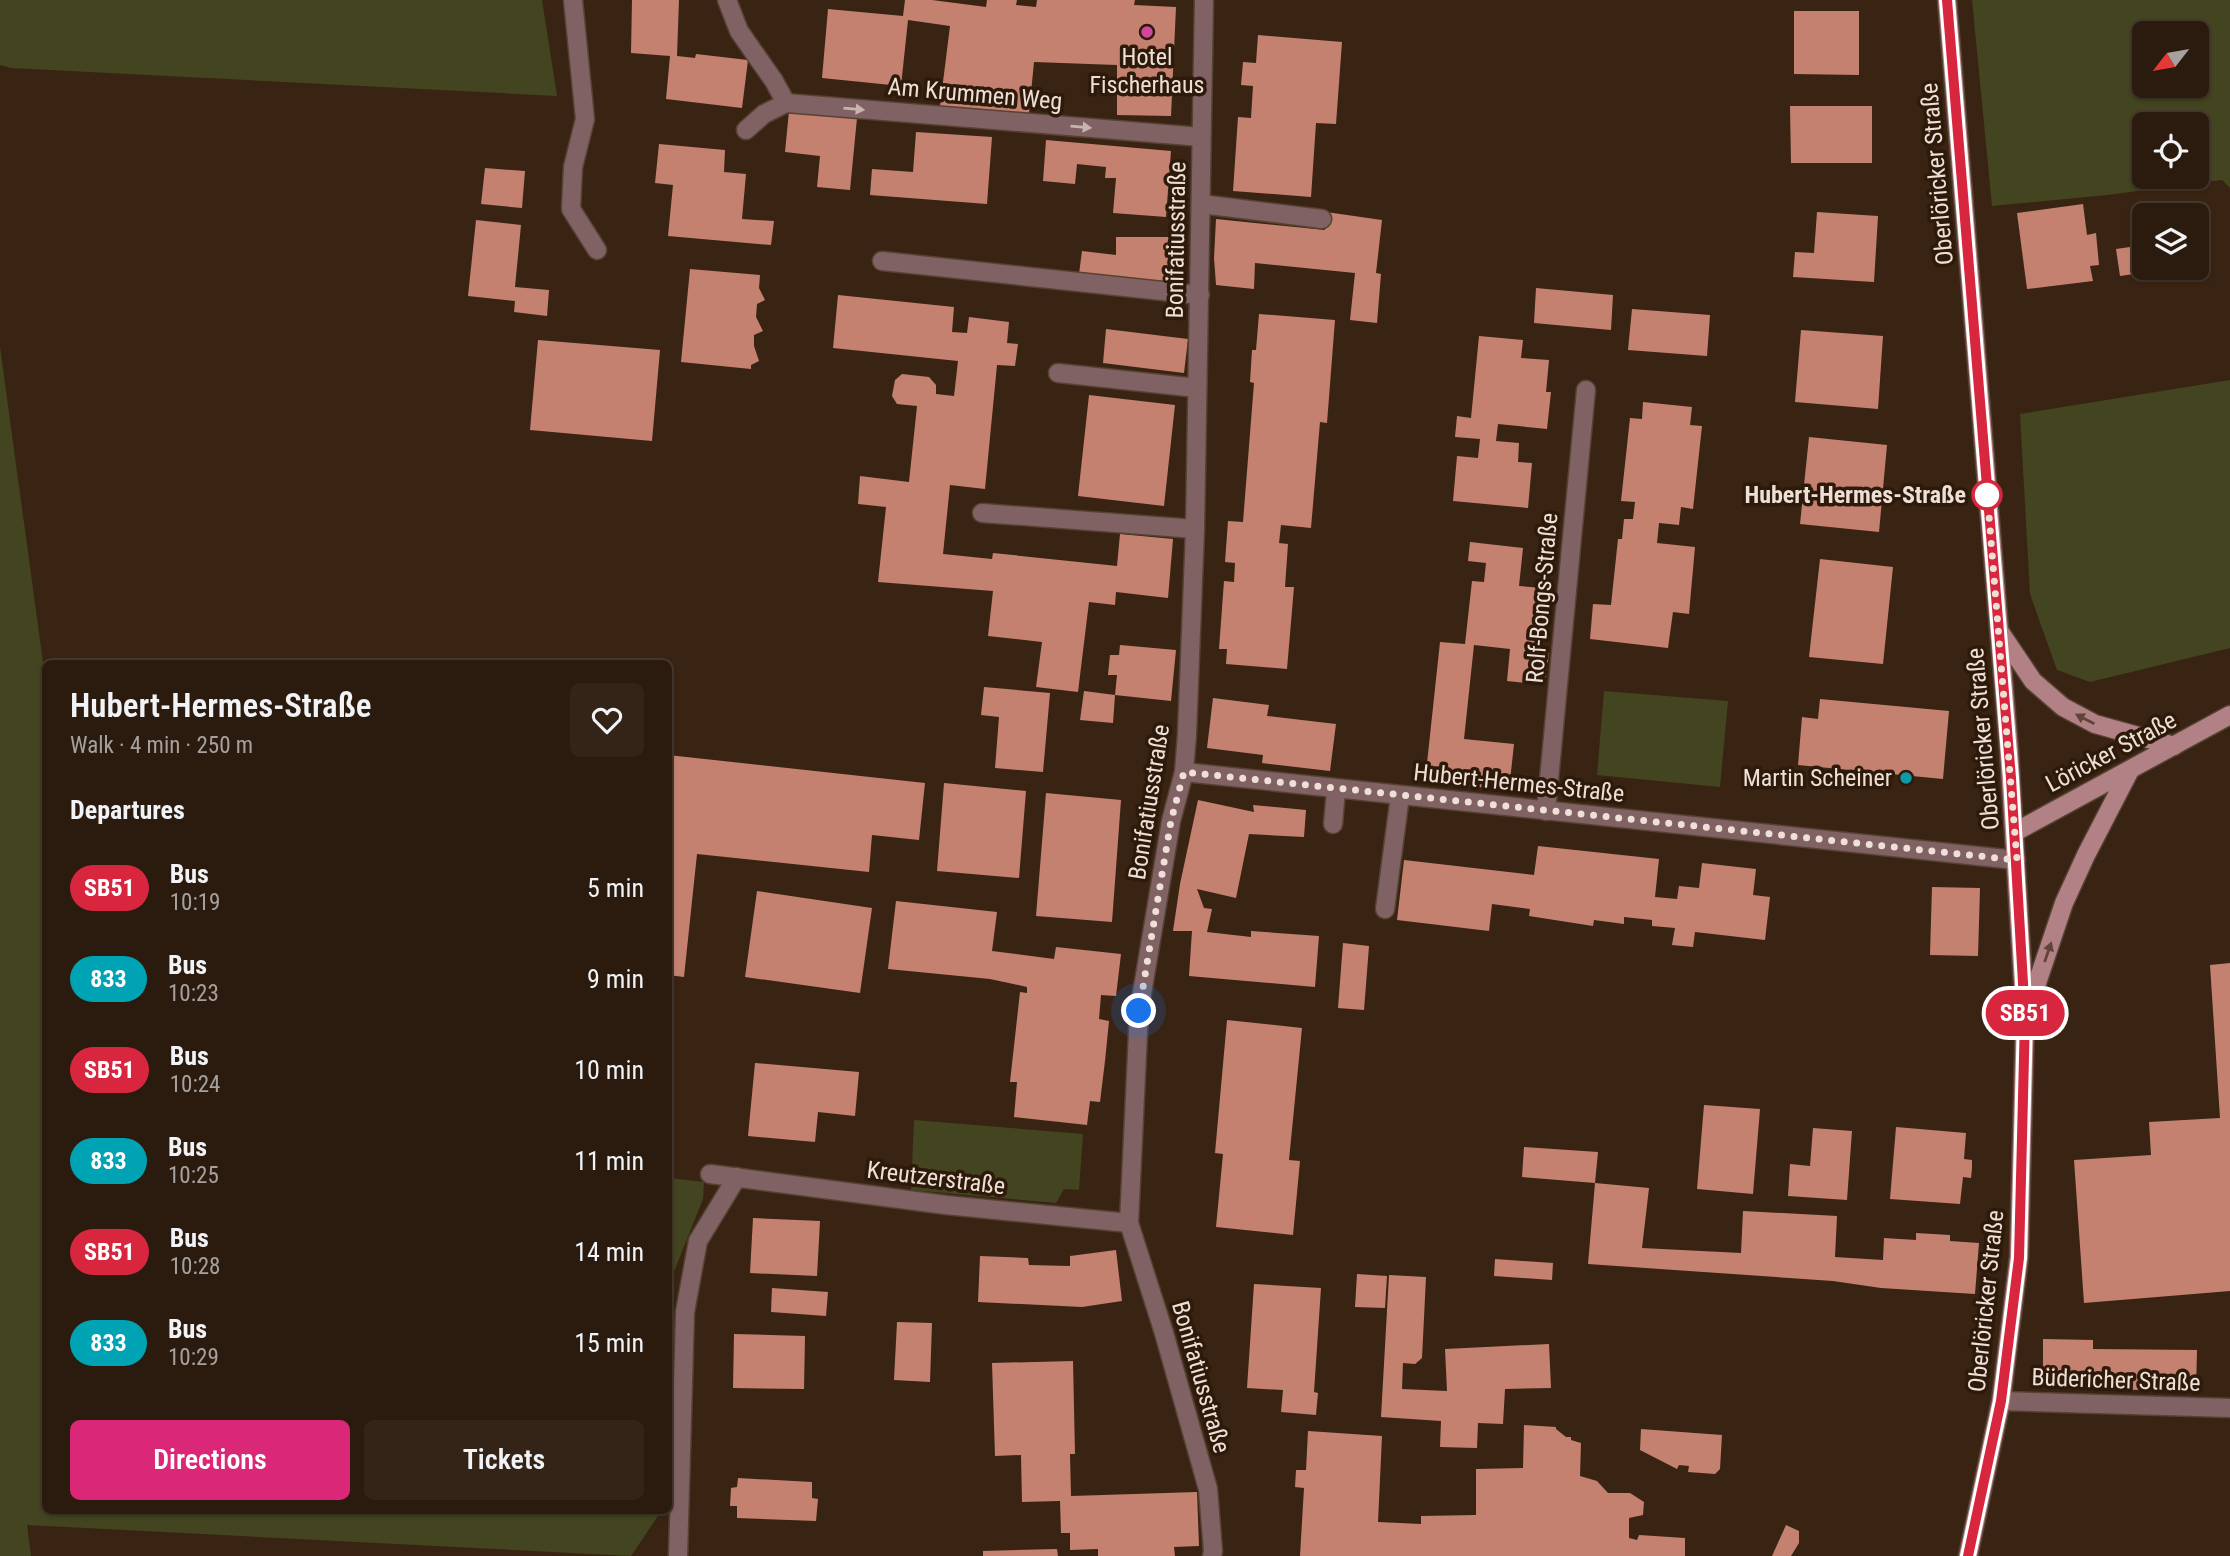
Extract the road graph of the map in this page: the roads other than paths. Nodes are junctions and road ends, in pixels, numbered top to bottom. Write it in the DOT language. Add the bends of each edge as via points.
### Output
graph roads {
  1 [pos="572,0"];
  2 [pos="727,0"];
  3 [pos="1204,0"];
  4 [pos="1947,0"];
  5 [pos="786,103"];
  6 [pos="746,130"];
  7 [pos="1201,137"];
  8 [pos="1201,204"];
  9 [pos="1322,219"];
  10 [pos="597,250"];
  11 [pos="882,261"];
  12 [pos="1200,295"];
  13 [pos="1058,373"];
  14 [pos="1197,388"];
  15 [pos="1586,390"];
  16 [pos="982,513"];
  17 [pos="1195,529"];
  18 [pos="1998,628"];
  19 [pos="2230,715"];
  20 [pos="2174,746"];
  21 [pos="2130,769"];
  22 [pos="1184,772"];
  23 [pos="1336,790"];
  24 [pos="1400,796"];
  25 [pos="1546,811"];
  26 [pos="1333,824"];
  27 [pos="2015,832"];
  28 [pos="2017,860"];
  29 [pos="1385,909"];
  30 [pos="2025,1017"];
  31 [pos="710,1174"];
  32 [pos="737,1177"];
  33 [pos="1129,1223"];
  34 [pos="2001,1401"];
  35 [pos="2230,1408"];
  36 [pos="678,1556"];
  37 [pos="1212,1556"];
  38 [pos="1968,1556"];
  1 -- 10 [label="street" via="585,118 573,167 571,209"];
  2 -- 5 [label="street" via="738,30"];
  3 -- 7 [label="street, Bonifatiusstraße"];
  4 -- 18 [label="main road, Oberlöricker Straße"];
  5 -- 6 [label="street"];
  5 -- 7 [label="street, Am Krummen Weg, one-way"];
  7 -- 8 [label="street, Bonifatiusstraße"];
  8 -- 9 [label="street"];
  8 -- 12 [label="street, Bonifatiusstraße"];
  11 -- 12 [label="street"];
  12 -- 14 [label="street, Bonifatiusstraße"];
  13 -- 14 [label="street"];
  14 -- 17 [label="street, Bonifatiusstraße"];
  15 -- 25 [label="street, Rolf-Bongs-Straße"];
  16 -- 17 [label="street"];
  17 -- 22 [label="street, Bonifatiusstraße"];
  20 -- 18 [label="main road, one-way" via="2095,724 2063,707 2033,681"];
  18 -- 27 [label="main road, Oberlöricker Straße"];
  19 -- 20 [label="main road, Löricker Straße"];
  20 -- 21 [label="main road, Löricker Straße"];
  21 -- 27 [label="main road, Löricker Straße"];
  30 -- 21 [label="main road, one-way" via="2064,903"];
  22 -- 23 [label="street, Hubert-Hermes-Straße"];
  22 -- 33 [label="street, Bonifatiusstraße" via="1171,821 1139,1011"];
  23 -- 24 [label="street, Hubert-Hermes-Straße"];
  23 -- 26 [label="street"];
  24 -- 25 [label="street, Hubert-Hermes-Straße"];
  24 -- 29 [label="street"];
  25 -- 28 [label="street, Hubert-Hermes-Straße"];
  27 -- 28 [label="main road, Oberlöricker Straße"];
  28 -- 30 [label="main road, Oberlöricker Straße"];
  30 -- 34 [label="main road, Oberlöricker Straße" via="2019,1258"];
  31 -- 32 [label="street, Kreutzerstraße"];
  32 -- 33 [label="street, Kreutzerstraße"];
  32 -- 36 [label="street" via="698,1241 685,1312"];
  33 -- 37 [label="street, Bonifatiusstraße" via="1208,1489"];
  34 -- 35 [label="street, Büdericher Straße"];
  34 -- 38 [label="main road, Oberlöricker Straße"];
}
